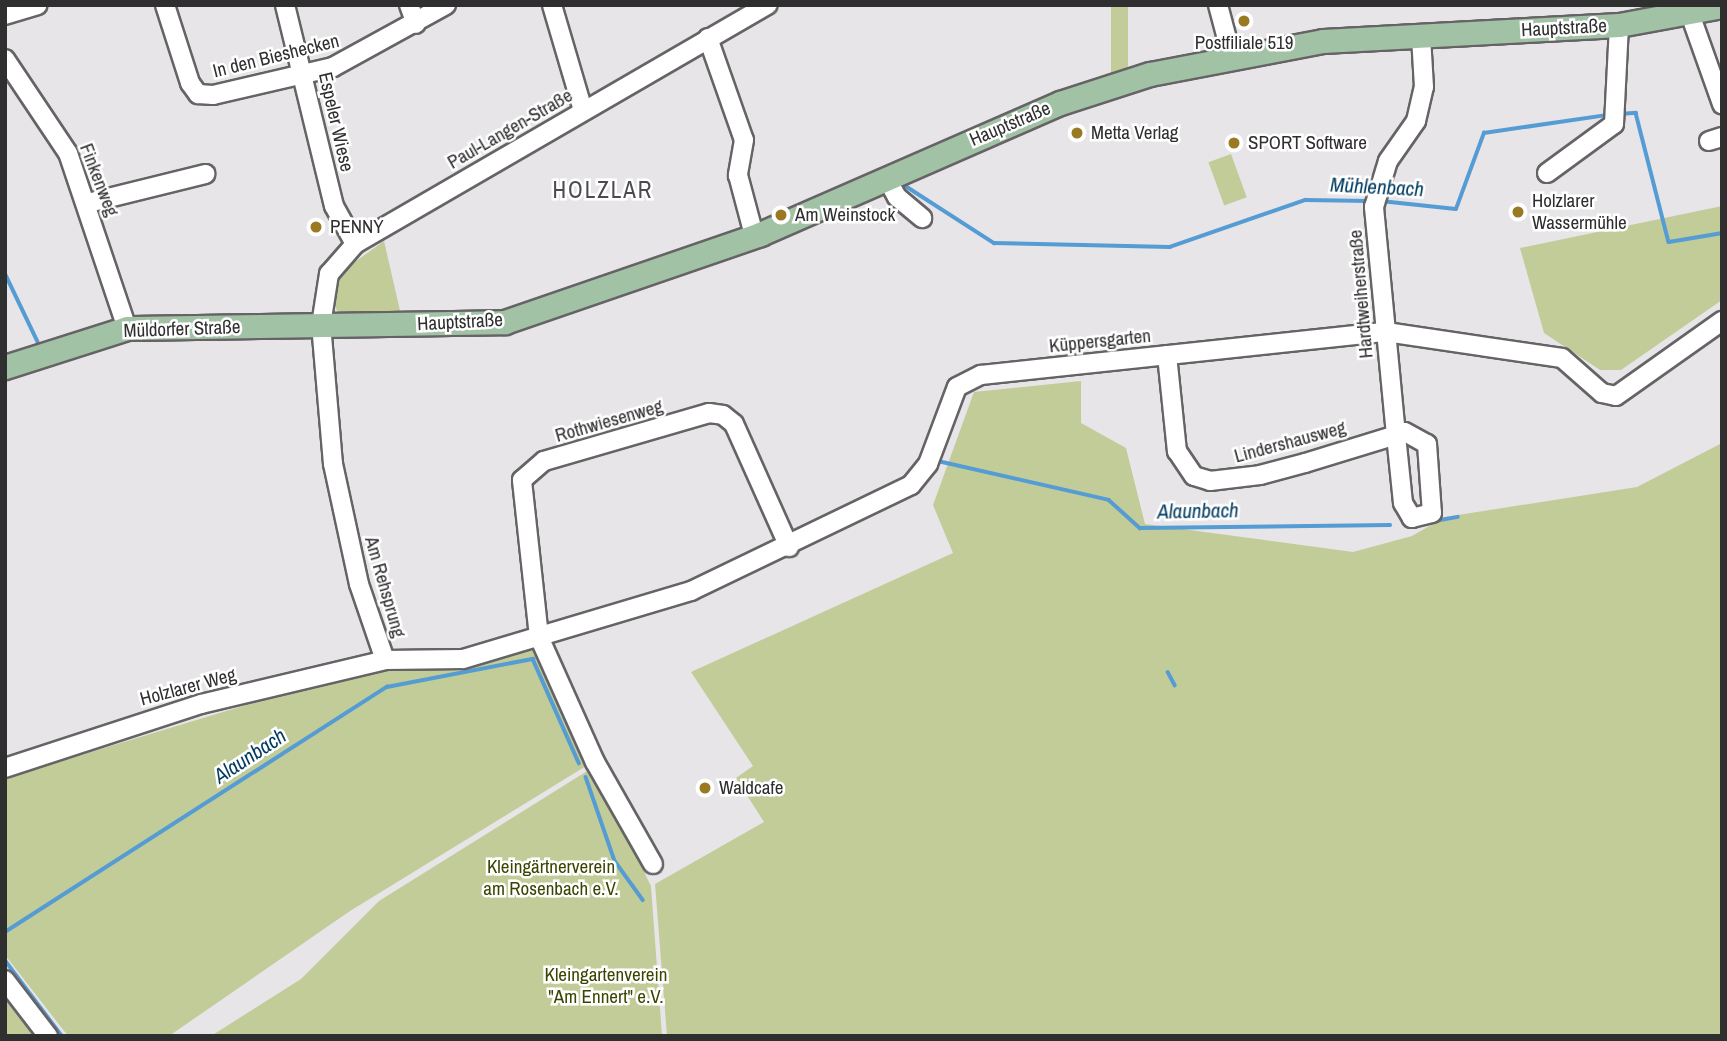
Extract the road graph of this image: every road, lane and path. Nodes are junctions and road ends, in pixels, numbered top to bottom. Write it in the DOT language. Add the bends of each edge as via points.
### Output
graph roads {
  1 [pos="38,5"];
  2 [pos="165,5"];
  3 [pos="285,5"];
  4 [pos="409,5"];
  5 [pos="446,5"];
  6 [pos="552,5"];
  7 [pos="768,5"];
  8 [pos="1218,5"];
  9 [pos="1722,6"];
  10 [pos="1645,13"];
  11 [pos="1690,14"];
  12 [pos="5,15"];
  13 [pos="416,24"];
  14 [pos="1619,25"];
  15 [pos="1422,37"];
  16 [pos="708,38"];
  17 [pos="1231,54"];
  18 [pos="5,59"];
  19 [pos="303,75"];
  20 [pos="1722,104"];
  21 [pos="583,110"];
  22 [pos="1547,173"];
  23 [pos="205,174"];
  24 [pos="887,179"];
  25 [pos="88,203"];
  26 [pos="922,218"];
  27 [pos="754,236"];
  28 [pos="355,244"];
  29 [pos="1722,321"];
  30 [pos="321,325"];
  31 [pos="127,328"];
  32 [pos="1386,332"];
  33 [pos="1167,355"];
  34 [pos="5,367"];
  35 [pos="1396,435"];
  36 [pos="789,547"];
  37 [pos="538,637"];
  38 [pos="385,660"];
  39 [pos="5,768"];
  40 [pos="653,864"];
  41 [pos="5,981"];
  42 [pos="48,1036"];
  1 -- 12 [label="street"];
  2 -- 19 [label="street, In den Bieshecken" via="198,94"];
  3 -- 19 [label="street, Espeler Wiese"];
  4 -- 13 [label="street"];
  5 -- 13 [label="street, In den Bieshecken"];
  6 -- 21 [label="street"];
  7 -- 16 [label="street, Paul-Langen-Straße"];
  8 -- 17 [label="street"];
  9 -- 11 [label="main road, Hauptstraße"];
  10 -- 11 [label="main road, Hauptstraße"];
  10 -- 14 [label="main road, Hauptstraße"];
  11 -- 20 [label="street"];
  13 -- 19 [label="street, In den Bieshecken" via="333,67"];
  14 -- 15 [label="main road, Hauptstraße"];
  14 -- 22 [label="street" via="1620,104 1614,124"];
  15 -- 17 [label="main road, Hauptstraße" via="1323,41"];
  15 -- 32 [label="street, Hardtweiherstraße" via="1424,88 1416,121 1376,188"];
  16 -- 21 [label="street, Paul-Langen-Straße"];
  16 -- 27 [label="street" via="744,140 738,175"];
  17 -- 24 [label="main road, Hauptstraße" via="1060,103"];
  18 -- 25 [label="street, Finkenweg" via="68,153"];
  19 -- 28 [label="street, Espeler Wiese" via="334,206"];
  21 -- 28 [label="street, Paul-Langen-Straße"];
  23 -- 25 [label="street"];
  24 -- 26 [label="street" via="897,197"];
  24 -- 27 [label="main road, Hauptstraße"];
  25 -- 31 [label="street, Finkenweg"];
  27 -- 30 [label="main road, Hauptstraße" via="505,322"];
  28 -- 30 [label="street, Paul-Langen-Straße" via="329,274"];
  29 -- 32 [label="street, Küppersgarten" via="1616,396 1602,393 1562,358"];
  30 -- 31 [label="main road, Müldorfer Straße"];
  30 -- 38 [label="street, Am Rehsprung" via="333,464 359,584"];
  31 -- 34 [label="main road, Müldorfer Straße"];
  32 -- 33 [label="street, Küppersgarten"];
  32 -- 35 [label="street, Hardtweiherstraße"];
  33 -- 35 [label="street, Lindershausweg" via="1177,451 1194,475 1210,481 1260,475"];
  33 -- 36 [label="street, Küppersgarten" via="967,380 957,387 928,464 911,485"];
  36 -- 37 [label="street, Küppersgarten" via="691,591"];
  36 -- 37 [label="street, Rothwiesenweg" via="734,424 723,415 709,413 544,461 530,469 520,489"];
  37 -- 38 [label="street, Am Rehsprung" via="463,659"];
  37 -- 40 [label="street" via="595,762"];
  38 -- 39 [label="street, Holzlarer Weg" via="151,718"];
  41 -- 42 [label="street"];
}
